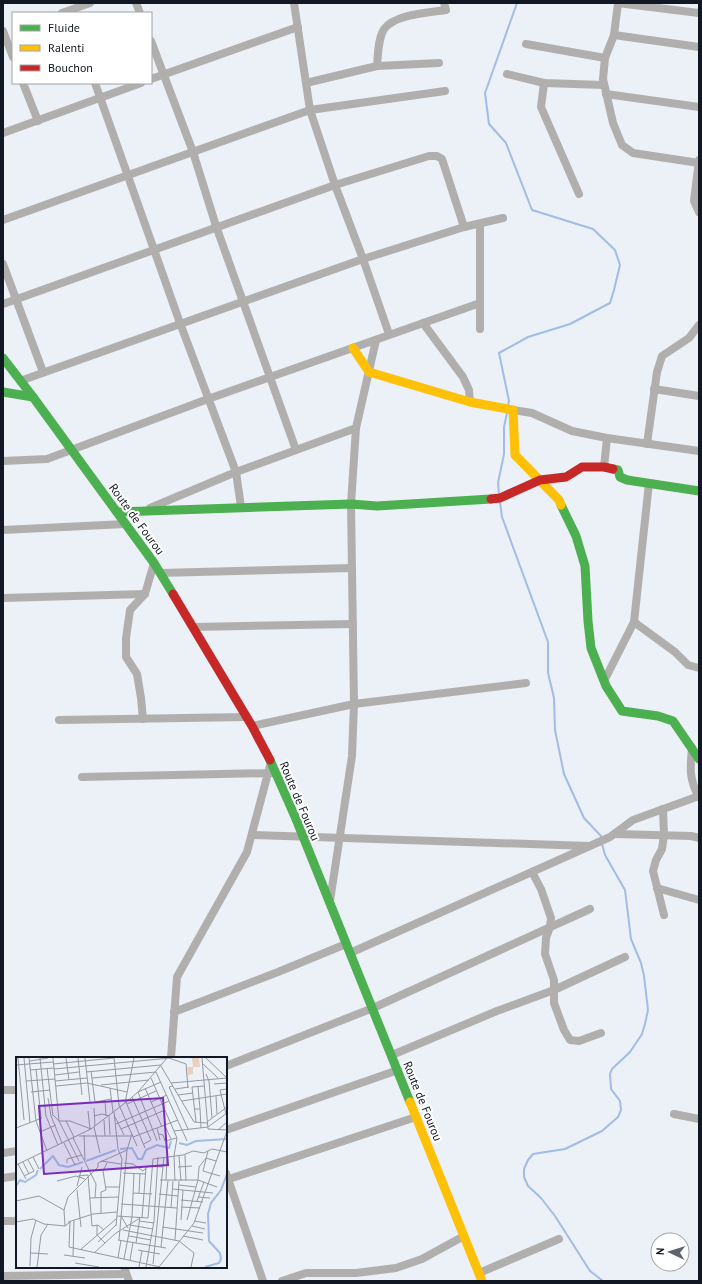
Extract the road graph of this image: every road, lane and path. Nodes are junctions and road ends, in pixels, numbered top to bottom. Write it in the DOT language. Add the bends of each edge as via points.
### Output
graph roads {
  1 [pos="90,3"];
  2 [pos="294,3"];
  3 [pos="444,3"];
  4 [pos="66,10"];
  5 [pos="699,13"];
  6 [pos="298,27"];
  7 [pos="3,33"];
  8 [pos="614,35"];
  9 [pos="152,44"];
  10 [pos="526,44"];
  11 [pos="699,47"];
  12 [pos="12,55"];
  13 [pos="605,58"];
  14 [pos="439,63"];
  15 [pos="376,66"];
  16 [pos="164,74"];
  17 [pos="506,74"];
  18 [pos="152,79"];
  19 [pos="306,83"];
  20 [pos="544,83"];
  21 [pos="23,84"];
  22 [pos="95,84"];
  23 [pos="138,84"];
  24 [pos="604,85"];
  25 [pos="445,91"];
  26 [pos="606,94"];
  27 [pos="101,98"];
  28 [pos="699,107"];
  29 [pos="310,110"];
  30 [pos="38,121"];
  31 [pos="3,133"];
  32 [pos="193,152"];
  33 [pos="699,160"];
  34 [pos="699,163"];
  35 [pos="128,175"];
  36 [pos="335,185"];
  37 [pos="579,194"];
  38 [pos="699,212"];
  39 [pos="503,218"];
  40 [pos="3,220"];
  41 [pos="480,224"];
  42 [pos="216,226"];
  43 [pos="464,228"];
  44 [pos="155,250"];
  45 [pos="363,259"];
  46 [pos="3,264"];
  47 [pos="16,299"];
  48 [pos="243,301"];
  49 [pos="480,303"];
  50 [pos="3,304"];
  51 [pos="424,323"];
  52 [pos="180,324"];
  53 [pos="699,325"];
  54 [pos="480,330"];
  55 [pos="389,334"];
  56 [pos="376,340"];
  57 [pos="353,348"];
  58 [pos="3,358"];
  59 [pos="43,372"];
  60 [pos="368,372"];
  61 [pos="270,376"];
  62 [pos="20,381"];
  63 [pos="654,389"];
  64 [pos="3,392"];
  65 [pos="699,396"];
  66 [pos="32,397"];
  67 [pos="208,399"];
  68 [pos="470,402"];
  69 [pos="513,410"];
  70 [pos="356,428"];
  71 [pos="607,438"];
  72 [pos="647,444"];
  73 [pos="72,449"];
  74 [pos="296,450"];
  75 [pos="699,451"];
  76 [pos="3,461"];
  77 [pos="604,467"];
  78 [pos="236,472"];
  79 [pos="540,480"];
  80 [pos="649,483"];
  81 [pos="699,491"];
  82 [pos="351,504"];
  83 [pos="240,507"];
  84 [pos="144,511"];
  85 [pos="117,512"];
  86 [pos="125,524"];
  87 [pos="3,530"];
  88 [pos="154,563"];
  89 [pos="352,568"];
  90 [pos="160,573"];
  91 [pos="145,594"];
  92 [pos="3,598"];
  93 [pos="634,622"];
  94 [pos="353,624"];
  95 [pos="193,627"];
  96 [pos="699,668"];
  97 [pos="604,681"];
  98 [pos="526,683"];
  99 [pos="354,704"];
  100 [pos="246,717"];
  101 [pos="143,719"];
  102 [pos="59,720"];
  103 [pos="252,726"];
  104 [pos="692,748"];
  105 [pos="699,759"];
  106 [pos="272,773"];
  107 [pos="82,777"];
  108 [pos="699,796"];
  109 [pos="663,809"];
  110 [pos="615,834"];
  111 [pos="252,835"];
  112 [pos="664,835"];
  113 [pos="303,836"];
  114 [pos="339,838"];
  115 [pos="699,838"];
  116 [pos="594,845"];
  117 [pos="532,872"];
  118 [pos="657,888"];
  119 [pos="699,900"];
  120 [pos="330,903"];
  121 [pos="590,909"];
  122 [pos="664,915"];
  123 [pos="550,927"];
  124 [pos="348,949"];
  125 [pos="626,957"];
  126 [pos="554,990"];
  127 [pos="373,1008"];
  128 [pos="174,1012"];
  129 [pos="601,1033"];
  130 [pos="392,1055"];
  131 [pos="171,1057"];
  132 [pos="227,1066"];
  133 [pos="398,1070"];
  134 [pos="3,1090"];
  135 [pos="16,1090"];
  136 [pos="674,1114"];
  137 [pos="416,1117"];
  138 [pos="699,1119"];
  139 [pos="227,1130"];
  140 [pos="16,1151"];
  141 [pos="3,1153"];
  142 [pos="16,1176"];
  143 [pos="3,1178"];
  144 [pos="227,1178"];
  145 [pos="3,1221"];
  146 [pos="16,1221"];
  147 [pos="464,1236"];
  148 [pos="559,1239"];
  149 [pos="126,1274"];
  150 [pos="3,1276"];
  151 [pos="481,1277"];
  152 [pos="263,1281"];
  153 [pos="282,1281"];
  1 -- 4 [label="street"];
  2 -- 6 [label="street"];
  3 -- 15 [label="street" via="446,10 404,17 390,23 380,40"];
  5 -- 8 [label="street" via="618,3"];
  6 -- 16 [label="street"];
  6 -- 19 [label="street"];
  7 -- 12 [label="street"];
  8 -- 11 [label="street"];
  8 -- 13 [label="street"];
  9 -- 16 [label="street"];
  10 -- 13 [label="street"];
  13 -- 24 [label="street"];
  14 -- 15 [label="street"];
  15 -- 19 [label="street"];
  16 -- 18 [label="street"];
  16 -- 32 [label="street"];
  17 -- 20 [label="street"];
  19 -- 29 [label="street"];
  20 -- 24 [label="street"];
  20 -- 37 [label="street" via="541,107"];
  21 -- 30 [label="street"];
  22 -- 27 [label="street"];
  23 -- 27 [label="street"];
  24 -- 26 [label="street"];
  25 -- 29 [label="street"];
  26 -- 28 [label="street"];
  26 -- 34 [label="street" via="613,123 622,145 633,153"];
  27 -- 30 [label="street"];
  27 -- 35 [label="street"];
  29 -- 32 [label="street"];
  29 -- 36 [label="street"];
  30 -- 31 [label="street"];
  32 -- 35 [label="street"];
  32 -- 42 [label="street"];
  33 -- 34 [label="street"];
  34 -- 38 [label="street" via="694,201"];
  35 -- 40 [label="street"];
  35 -- 44 [label="street"];
  36 -- 42 [label="street"];
  36 -- 43 [label="street" via="429,156 437,156 442,158"];
  36 -- 45 [label="street"];
  39 -- 41 [label="street"];
  41 -- 43 [label="street"];
  41 -- 49 [label="street"];
  42 -- 44 [label="street"];
  42 -- 48 [label="street"];
  43 -- 45 [label="street"];
  44 -- 47 [label="street"];
  44 -- 52 [label="street"];
  45 -- 48 [label="street"];
  45 -- 55 [label="street"];
  46 -- 47 [label="street"];
  47 -- 50 [label="street"];
  47 -- 59 [label="street"];
  48 -- 52 [label="street"];
  48 -- 61 [label="street"];
  49 -- 51 [label="street"];
  49 -- 54 [label="street"];
  51 -- 55 [label="street"];
  51 -- 68 [label="street" via="463,377 469,390"];
  52 -- 59 [label="street"];
  52 -- 67 [label="street"];
  53 -- 63 [label="street" via="689,338 662,356"];
  55 -- 56 [label="street"];
  56 -- 57 [label="street"];
  56 -- 60 [label="street"];
  57 -- 60 [label="street"];
  57 -- 61 [label="street"];
  58 -- 62 [label="street, Route de Fourou"];
  59 -- 62 [label="street"];
  60 -- 68 [label="street"];
  60 -- 70 [label="street"];
  61 -- 67 [label="street"];
  61 -- 74 [label="street"];
  62 -- 66 [label="street, Route de Fourou"];
  63 -- 65 [label="street"];
  63 -- 72 [label="street"];
  64 -- 66 [label="street"];
  66 -- 73 [label="street, Route de Fourou"];
  67 -- 73 [label="street"];
  67 -- 78 [label="street"];
  68 -- 69 [label="street"];
  69 -- 71 [label="street" via="532,413 572,432"];
  69 -- 79 [label="street" via="515,455"];
  70 -- 74 [label="street"];
  70 -- 82 [label="street"];
  71 -- 72 [label="street"];
  71 -- 77 [label="street"];
  72 -- 75 [label="street"];
  73 -- 76 [label="street" via="47,459"];
  73 -- 85 [label="street, Route de Fourou"];
  74 -- 78 [label="street"];
  77 -- 79 [label="street" via="582,467 566,477"];
  77 -- 80 [label="street" via="618,470 620,477 627,480"];
  78 -- 83 [label="street"];
  78 -- 84 [label="street"];
  79 -- 82 [label="street" via="500,498 377,506"];
  79 -- 97 [label="street" via="559,500 576,536 585,566 591,648"];
  80 -- 81 [label="street"];
  80 -- 93 [label="street"];
  82 -- 83 [label="street"];
  82 -- 89 [label="street"];
  83 -- 84 [label="street"];
  84 -- 85 [label="street"];
  85 -- 86 [label="street, Route de Fourou"];
  86 -- 87 [label="street"];
  86 -- 88 [label="street, Route de Fourou"];
  88 -- 90 [label="street, Route de Fourou"];
  88 -- 91 [label="street"];
  89 -- 90 [label="street"];
  89 -- 94 [label="street"];
  90 -- 95 [label="street, Route de Fourou"];
  91 -- 92 [label="street"];
  91 -- 101 [label="street" via="130,610 126,638 126,656 137,674"];
  93 -- 96 [label="street" via="675,652 688,665"];
  93 -- 97 [label="street"];
  94 -- 95 [label="street"];
  94 -- 99 [label="street"];
  95 -- 100 [label="street, Route de Fourou"];
  97 -- 104 [label="street" via="622,711 658,716 672,721"];
  98 -- 99 [label="street"];
  99 -- 103 [label="street"];
  99 -- 114 [label="street" via="352,756"];
  100 -- 101 [label="street"];
  100 -- 103 [label="street, Route de Fourou"];
  101 -- 102 [label="street"];
  103 -- 106 [label="street, Route de Fourou" via="271,762"];
  104 -- 105 [label="street"];
  104 -- 108 [label="street" via="690,769 693,786"];
  106 -- 107 [label="street"];
  106 -- 111 [label="street"];
  106 -- 113 [label="street, Route de Fourou"];
  108 -- 109 [label="street"];
  109 -- 110 [label="street" via="632,820"];
  109 -- 112 [label="street"];
  110 -- 112 [label="street"];
  110 -- 116 [label="street"];
  111 -- 113 [label="street"];
  111 -- 128 [label="street" via="247,852 177,977"];
  112 -- 115 [label="street"];
  112 -- 118 [label="street" via="662,849 653,871"];
  113 -- 114 [label="street"];
  113 -- 120 [label="street, Route de Fourou"];
  114 -- 116 [label="street"];
  114 -- 120 [label="street"];
  116 -- 117 [label="street"];
  117 -- 123 [label="street" via="545,899 551,918"];
  117 -- 124 [label="street"];
  118 -- 119 [label="street"];
  118 -- 122 [label="street"];
  120 -- 124 [label="street, Route de Fourou"];
  121 -- 123 [label="street"];
  123 -- 126 [label="street" via="545,954 554,980"];
  123 -- 127 [label="street"];
  124 -- 127 [label="street, Route de Fourou"];
  124 -- 128 [label="street"];
  125 -- 126 [label="street"];
  126 -- 129 [label="street" via="554,1003 570,1040 579,1041"];
  126 -- 130 [label="street" via="496,1011"];
  127 -- 130 [label="street, Route de Fourou"];
  127 -- 132 [label="street"];
  128 -- 131 [label="street"];
  130 -- 133 [label="street, Route de Fourou"];
  133 -- 137 [label="street, Route de Fourou"];
  133 -- 139 [label="street"];
  134 -- 135 [label="street"];
  136 -- 138 [label="street"];
  137 -- 144 [label="street"];
  137 -- 147 [label="street, Route de Fourou"];
  140 -- 141 [label="street"];
  142 -- 143 [label="street"];
  144 -- 152 [label="street"];
  145 -- 146 [label="street"];
  147 -- 151 [label="street, Route de Fourou"];
  147 -- 153 [label="street" via="422,1259 396,1268 356,1273 306,1273"];
  148 -- 151 [label="street"];
  149 -- 150 [label="street"];
}
